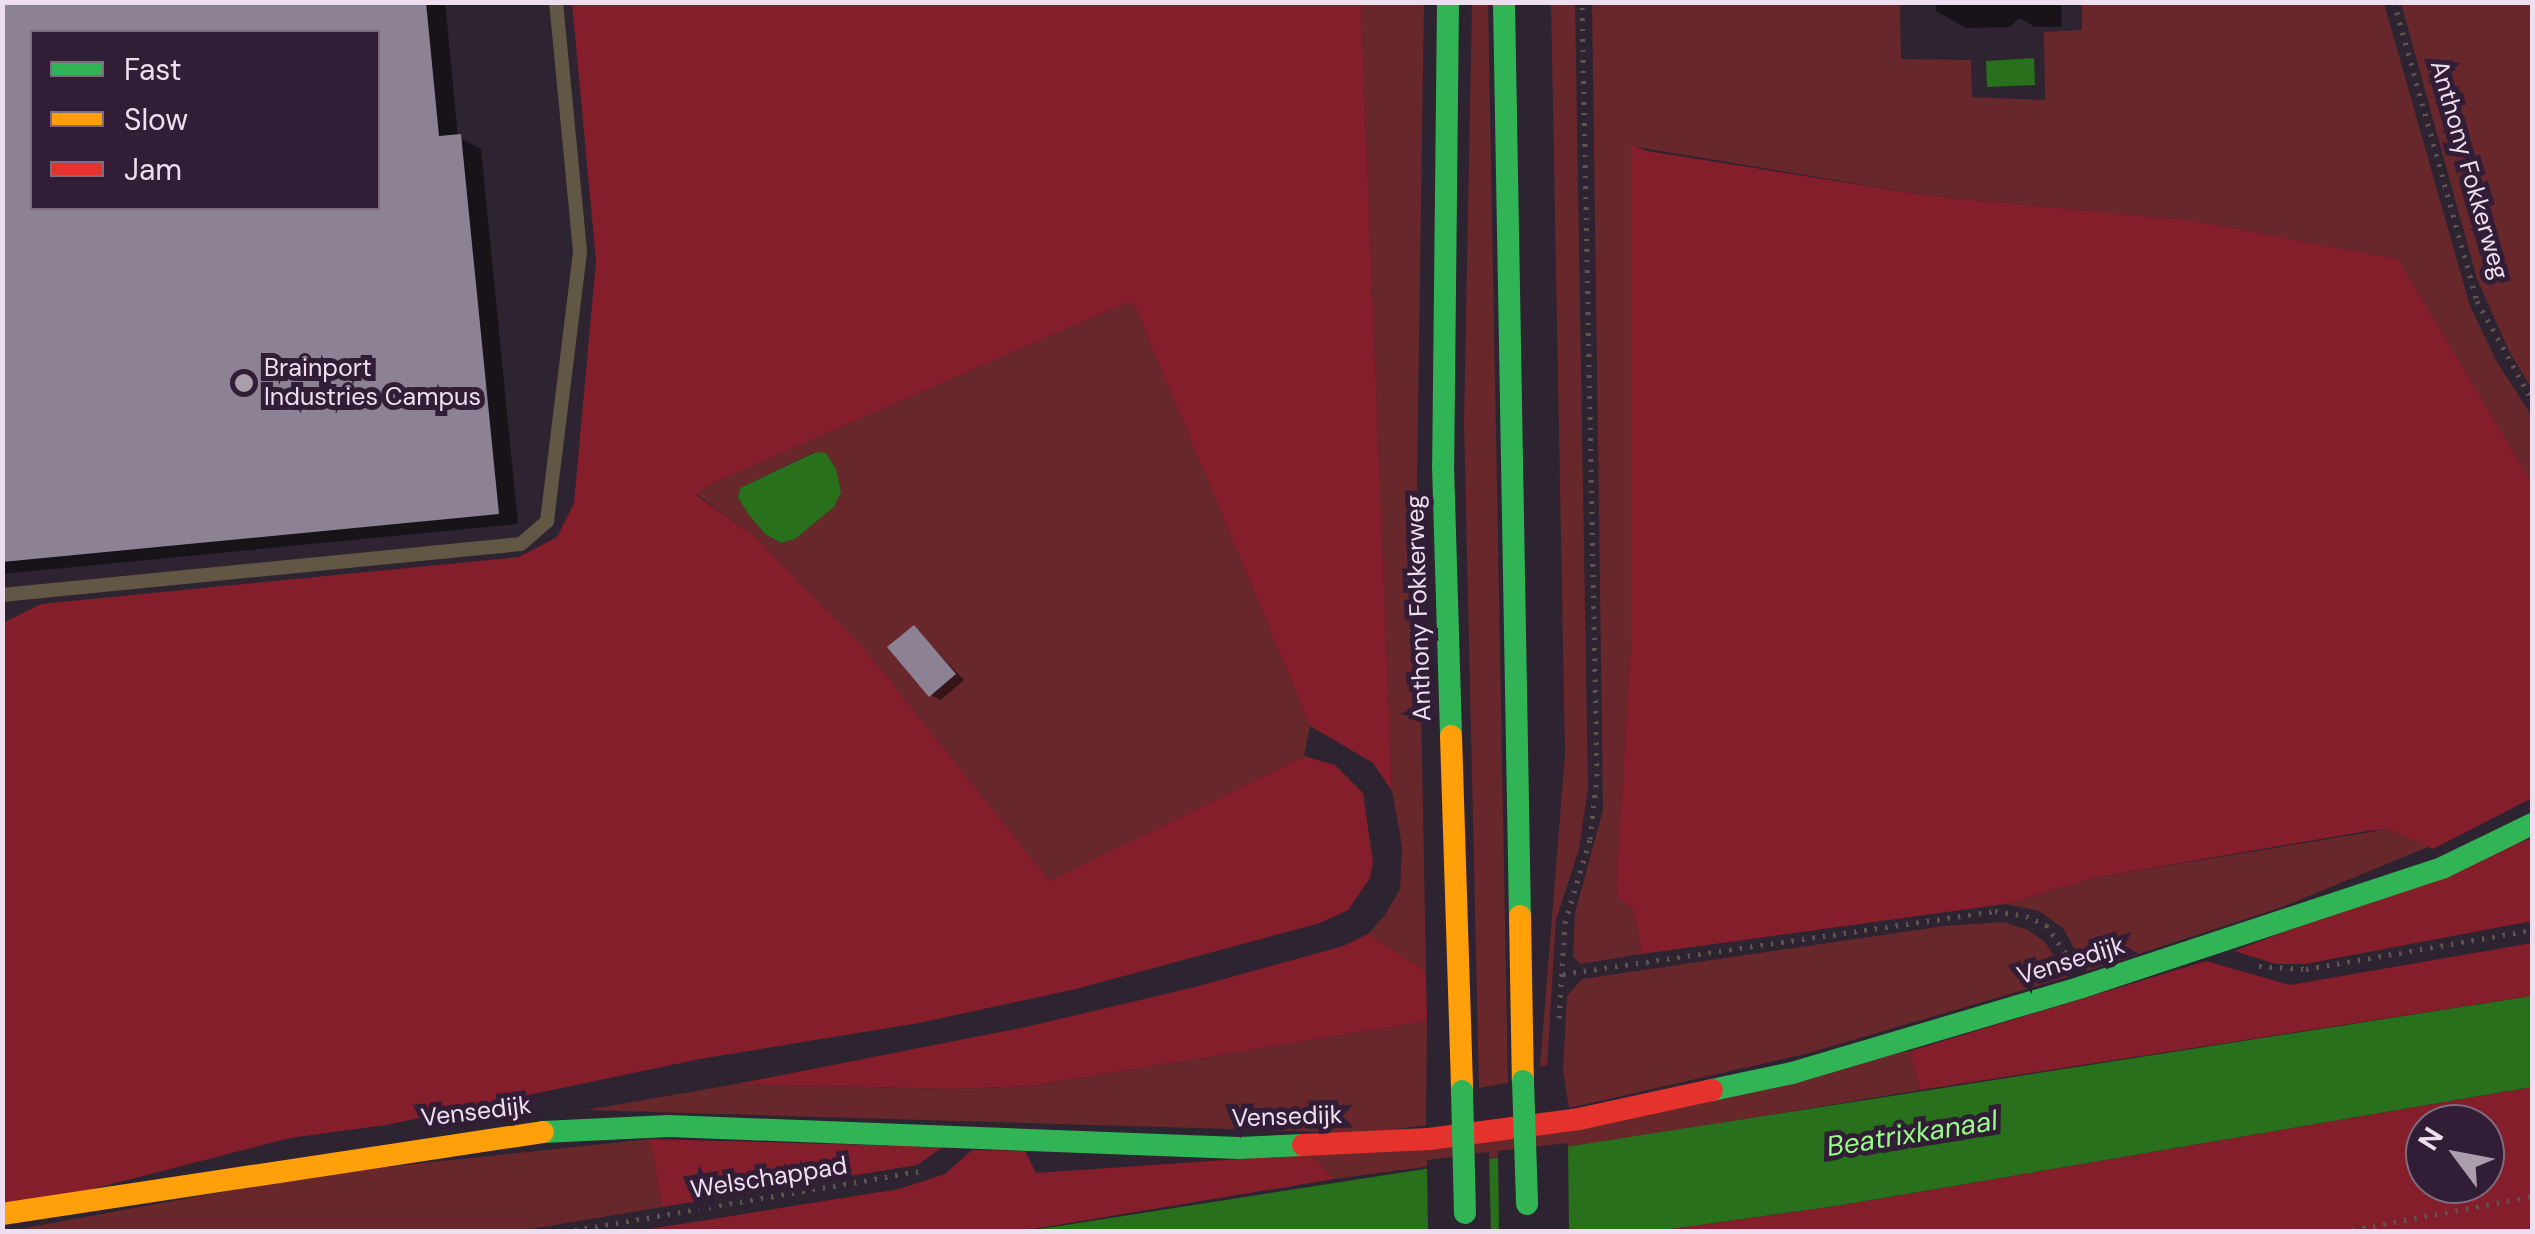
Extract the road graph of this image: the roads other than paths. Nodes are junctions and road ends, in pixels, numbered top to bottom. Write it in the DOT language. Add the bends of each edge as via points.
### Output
graph roads {
  1 [pos="556,2"];
  2 [pos="1448,2"];
  3 [pos="1504,2"];
  4 [pos="2,596"];
  5 [pos="2532,824"];
  6 [pos="2,1214"];
  7 [pos="1466,1222"];
  8 [pos="1527,1232"];
  1 -- 4 [label="lane" via="580,251 547,521 521,544"];
  2 -- 7 [label="street, Anthony Fokkerweg, bridge" via="1443,465"];
  3 -- 8 [label="street, bridge"];
  5 -- 6 [label="street, Vensedijk" via="2444,867 2082,987 1792,1073 1580,1119 1429,1138 1239,1148 794,1128 537,1132"];
}
